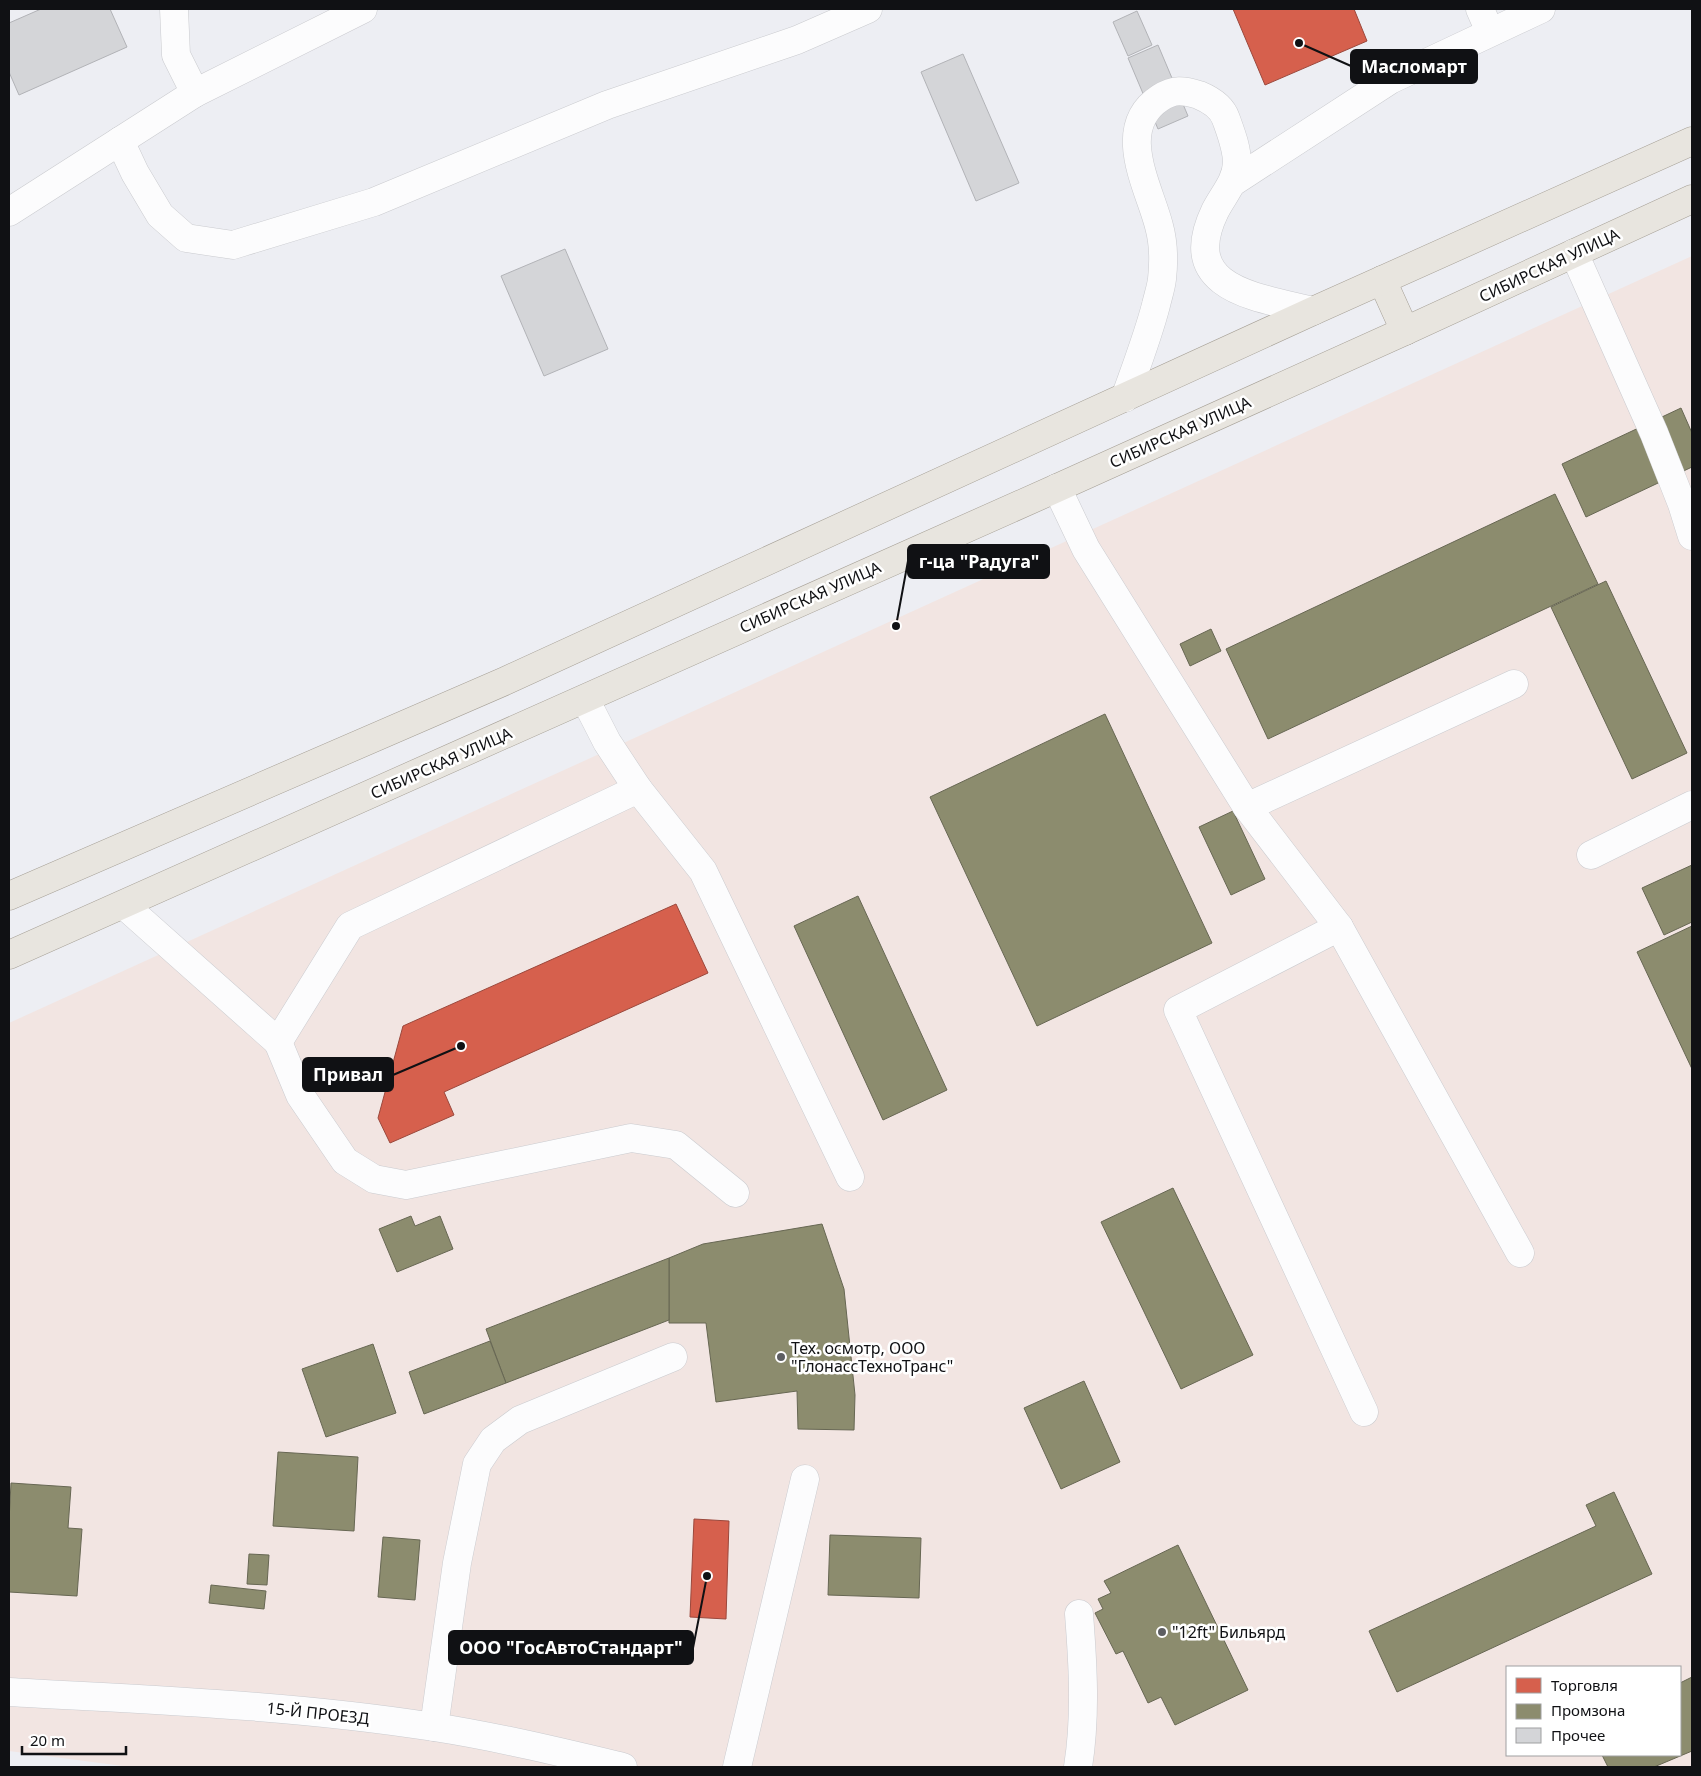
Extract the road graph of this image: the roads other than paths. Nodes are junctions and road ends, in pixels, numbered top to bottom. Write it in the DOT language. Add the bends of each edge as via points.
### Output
graph roads {
  1 [pos="174,9"];
  2 [pos="363,9"];
  3 [pos="868,9"];
  4 [pos="1541,9"];
  5 [pos="1485,20"];
  6 [pos="195,93"];
  7 [pos="120,141"];
  8 [pos="1692,141"];
  9 [pos="1233,182"];
  10 [pos="1692,199"];
  11 [pos="9,212"];
  12 [pos="1205,241"];
  13 [pos="1164,251"];
  14 [pos="1574,253"];
  15 [pos="1382,280"];
  16 [pos="1313,311"];
  17 [pos="1405,331"];
  18 [pos="1125,398"];
  19 [pos="1057,488"];
  20 [pos="1692,536"];
  21 [pos="1514,684"];
  22 [pos="585,699"];
  23 [pos="638,789"];
  24 [pos="1692,805"];
  25 [pos="1247,807"];
  26 [pos="1592,855"];
  27 [pos="9,896"];
  28 [pos="124,904"];
  29 [pos="1340,927"];
  30 [pos="9,955"];
  31 [pos="278,1042"];
  32 [pos="850,1177"];
  33 [pos="735,1193"];
  34 [pos="1520,1253"];
  35 [pos="673,1357"];
  36 [pos="1364,1412"];
  37 [pos="805,1479"];
  38 [pos="1079,1614"];
  39 [pos="9,1692"];
  40 [pos="434,1727"];
  41 [pos="623,1767"];
  42 [pos="737,1767"];
  43 [pos="1078,1767"];
  1 -- 6 [label="street" via="176,56"];
  2 -- 6 [label="street"];
  3 -- 7 [label="street" via="797,40 607,105 374,202 233,246 186,238 160,215"];
  4 -- 5 [label="street"];
  5 -- 9 [label="street"];
  6 -- 7 [label="street"];
  7 -- 11 [label="street"];
  8 -- 15 [label="main road"];
  9 -- 12 [label="street" via="1216,211"];
  9 -- 13 [label="street" via="1237,163 1234,141 1223,111 1208,99 1181,90 1149,105 1139,124 1136,146"];
  10 -- 14 [label="main road, СИБИРСКАЯ УЛИЦА"];
  12 -- 13 [label="street"];
  12 -- 16 [label="street" via="1206,258 1213,274 1224,283 1246,294"];
  13 -- 18 [label="street" via="1162,281 1152,320"];
  14 -- 17 [label="main road, СИБИРСКАЯ УЛИЦА"];
  14 -- 20 [label="street" via="1654,434"];
  15 -- 16 [label="main road"];
  15 -- 17 [label="main road"];
  16 -- 18 [label="main road"];
  17 -- 19 [label="main road, СИБИРСКАЯ УЛИЦА"];
  18 -- 27 [label="main road" via="505,681"];
  19 -- 22 [label="main road, СИБИРСКАЯ УЛИЦА"];
  19 -- 25 [label="street" via="1086,549"];
  21 -- 25 [label="street"];
  22 -- 23 [label="street" via="607,742"];
  22 -- 28 [label="main road, СИБИРСКАЯ УЛИЦА"];
  23 -- 31 [label="street" via="350,926"];
  23 -- 32 [label="street" via="704,872"];
  24 -- 26 [label="street"];
  25 -- 29 [label="street"];
  28 -- 30 [label="main road, СИБИРСКАЯ УЛИЦА"];
  28 -- 31 [label="street"];
  29 -- 34 [label="street"];
  29 -- 36 [label="street" via="1178,1010"];
  31 -- 33 [label="street" via="300,1095 345,1161 374,1179 406,1186 631,1138 676,1145"];
  35 -- 40 [label="street" via="520,1420 492,1440 477,1464 459,1554"];
  37 -- 42 [label="street"];
  38 -- 43 [label="street" via="1083,1698"];
  39 -- 40 [label="street, 15-Й ПРОЕЗД" via="252,1706"];
  40 -- 41 [label="street, 15-Й ПРОЕЗД" via="538,1746"];
}
